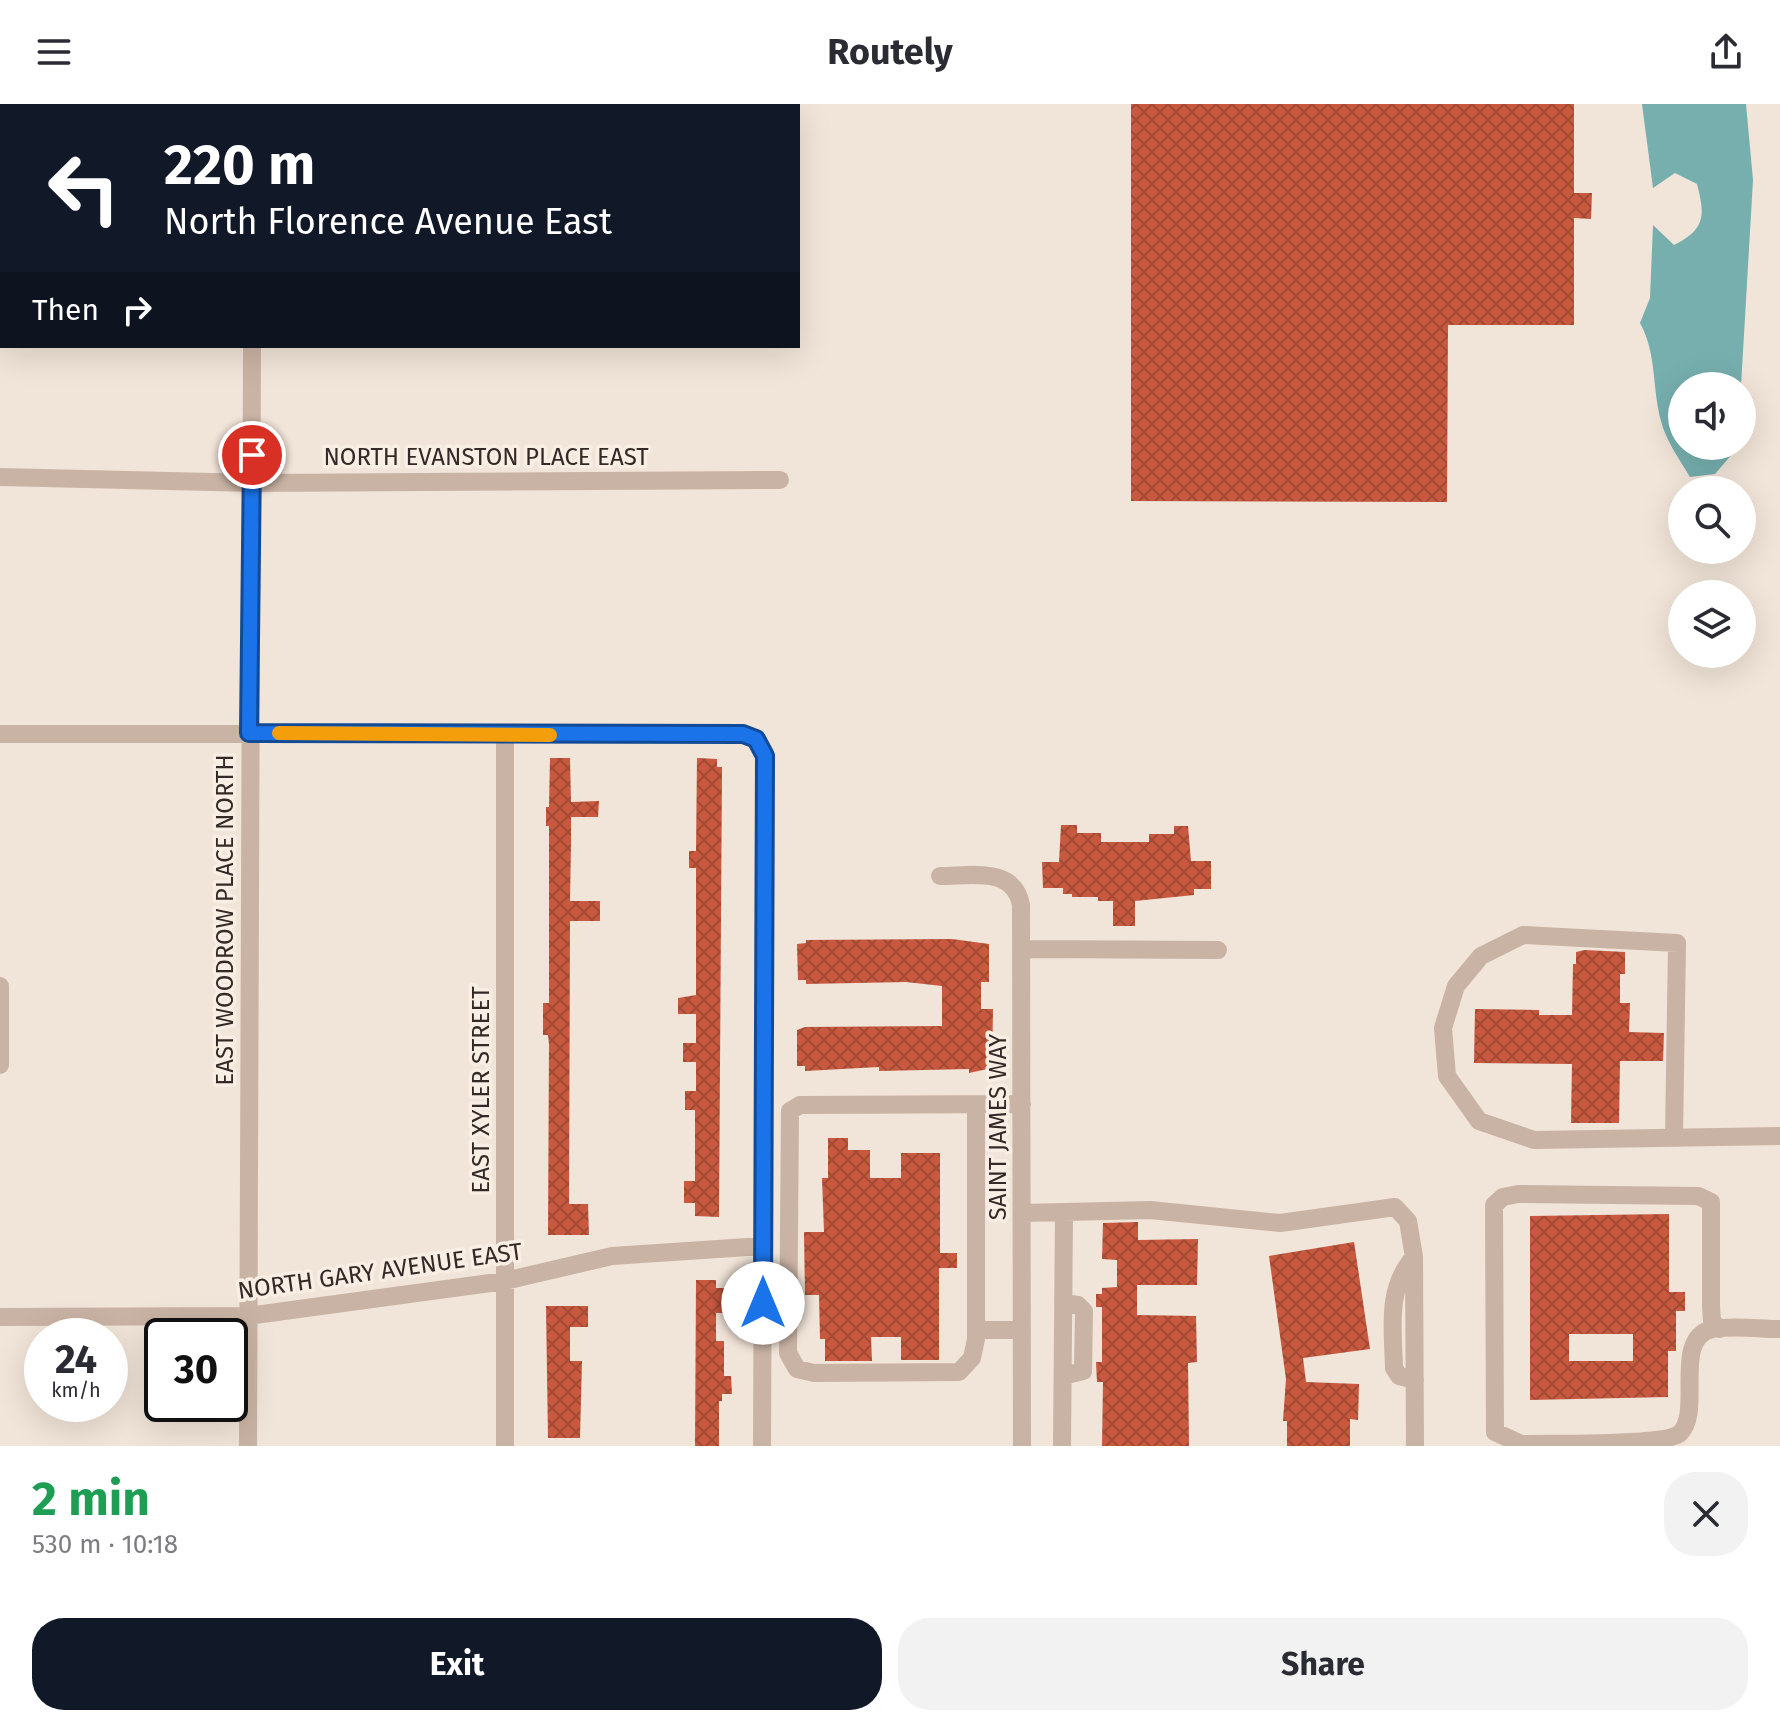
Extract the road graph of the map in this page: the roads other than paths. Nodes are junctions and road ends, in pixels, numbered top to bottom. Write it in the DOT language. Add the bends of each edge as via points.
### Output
graph roads {
  1 [pos="252,348"];
  2 [pos="0,477"];
  3 [pos="780,480"];
  4 [pos="253,483"];
  5 [pos="249,733"];
  6 [pos="0,734"];
  7 [pos="505,735"];
  8 [pos="940,876"];
  9 [pos="1021,949"];
  10 [pos="1218,950"];
  11 [pos="0,986"];
  12 [pos="0,1065"];
  13 [pos="1022,1104"];
  14 [pos="976,1105"];
  15 [pos="1780,1136"];
  16 [pos="1674,1138"];
  17 [pos="1022,1213"];
  18 [pos="1064,1213"];
  19 [pos="763,1246"];
  20 [pos="505,1281"];
  21 [pos="248,1316"];
  22 [pos="0,1317"];
  23 [pos="1719,1329"];
  24 [pos="1780,1329"];
  25 [pos="976,1330"];
  26 [pos="1022,1330"];
  27 [pos="248,1446"];
  28 [pos="505,1446"];
  29 [pos="762,1446"];
  30 [pos="1022,1446"];
  31 [pos="1062,1446"];
  32 [pos="1415,1446"];
  1 -- 4 [label="street, EAST WOODROW PLACE NORTH"];
  2 -- 4 [label="street, NORTH EVANSTON PLACE EAST"];
  3 -- 4 [label="street, NORTH EVANSTON PLACE EAST"];
  4 -- 5 [label="street, EAST WOODROW PLACE NORTH"];
  5 -- 6 [label="street"];
  5 -- 7 [label="street"];
  5 -- 21 [label="street, EAST WOODROW PLACE NORTH"];
  7 -- 19 [label="street" via="743,734 756,739 765,756"];
  7 -- 20 [label="street, EAST XYLER STREET"];
  8 -- 9 [label="street, SAINT JAMES WAY" via="992,876 1015,886 1021,905"];
  9 -- 10 [label="street"];
  9 -- 13 [label="street, SAINT JAMES WAY"];
  11 -- 12 [label="street"];
  13 -- 14 [label="street"];
  13 -- 17 [label="street, SAINT JAMES WAY"];
  14 -- 25 [label="street"];
  14 -- 25 [label="street" via="800,1105 790,1111 788,1353 797,1369 814,1373 959,1372 972,1358"];
  15 -- 16 [label="street"];
  16 -- 16 [label="street" via="1534,1140 1479,1121 1447,1076 1443,1028 1456,986 1481,956 1523,935 1677,943"];
  17 -- 18 [label="street"];
  17 -- 26 [label="street, SAINT JAMES WAY"];
  18 -- 31 [label="street"];
  18 -- 32 [label="street" via="1150,1210 1280,1223 1395,1207 1408,1221 1414,1257"];
  19 -- 20 [label="street, NORTH GARY AVENUE EAST" via="612,1256"];
  19 -- 29 [label="street"];
  20 -- 21 [label="street, NORTH GARY AVENUE EAST"];
  20 -- 28 [label="street, EAST XYLER STREET"];
  21 -- 22 [label="street, NORTH GARY AVENUE EAST"];
  21 -- 27 [label="street, EAST WOODROW PLACE NORTH"];
  23 -- 23 [label="street" via="1701,1336 1692,1351 1687,1422 1679,1435 1657,1442 1521,1444 1505,1438 1495,1432 1494,1205 1518,1194 1698,1196 1711,1202 1711,1306"];
  23 -- 24 [label="street"];
  25 -- 26 [label="street"];
  26 -- 30 [label="street, SAINT JAMES WAY"];
}
